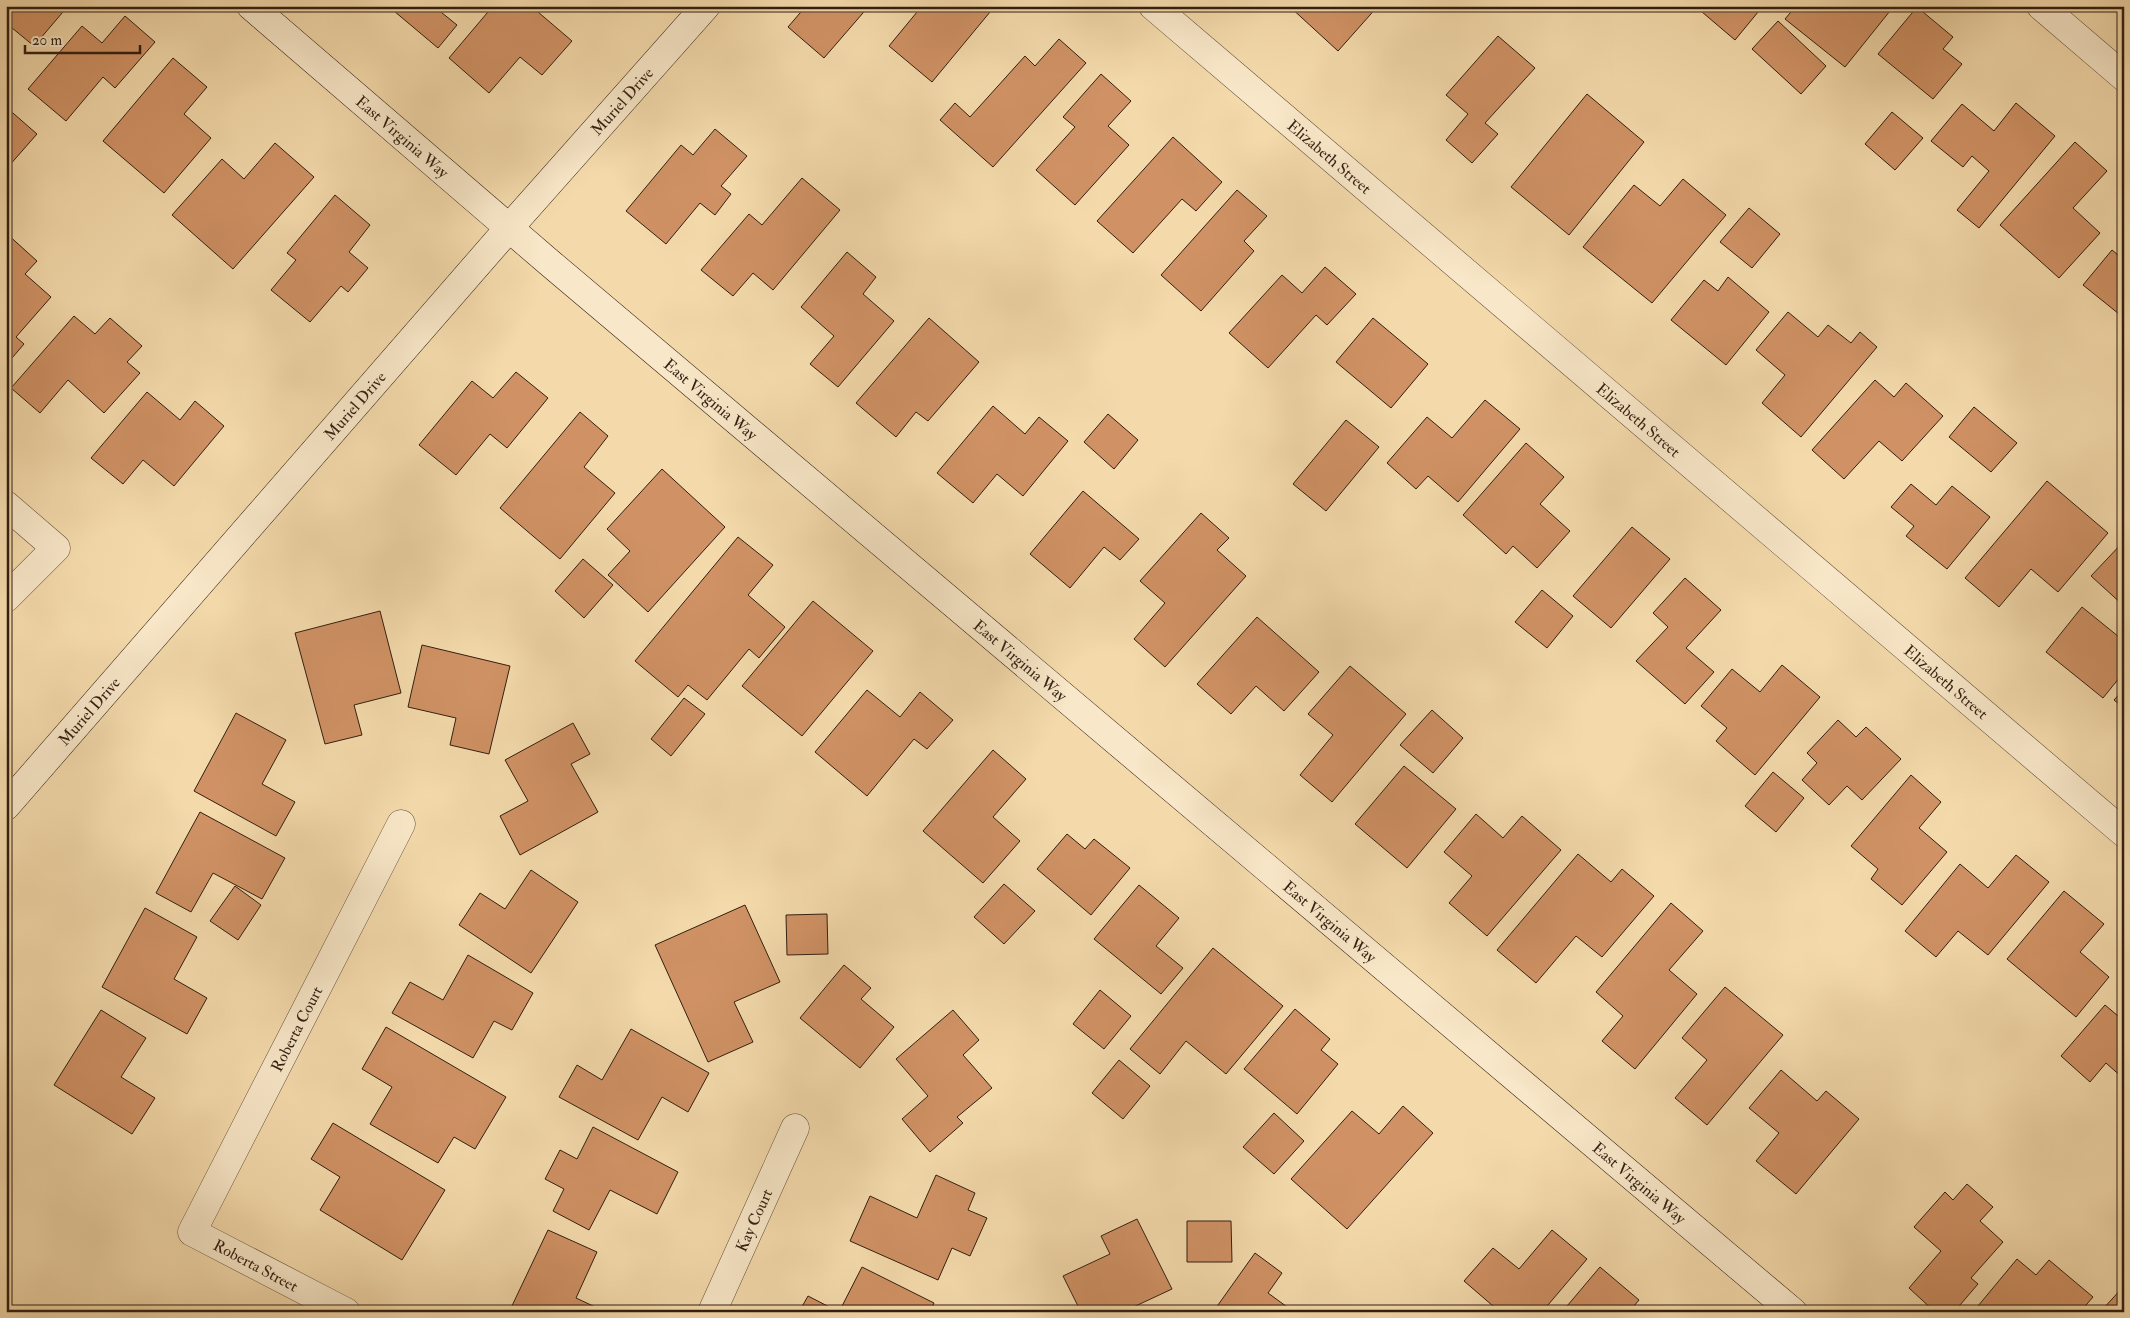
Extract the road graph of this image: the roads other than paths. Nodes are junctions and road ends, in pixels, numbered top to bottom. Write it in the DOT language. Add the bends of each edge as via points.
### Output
graph roads {
  1 [pos="251,6"];
  2 [pos="706,6"];
  3 [pos="1153,6"];
  4 [pos="2041,6"];
  5 [pos="2124,77"];
  6 [pos="508,228"];
  7 [pos="6,505"];
  8 [pos="6,598"];
  9 [pos="6,806"];
  10 [pos="401,824"];
  11 [pos="2124,833"];
  12 [pos="795,1128"];
  13 [pos="192,1232"];
  14 [pos="346,1312"];
  15 [pos="712,1312"];
  16 [pos="1793,1312"];
  1 -- 6 [label="street, East Virginia Way"];
  2 -- 6 [label="street, Muriel Drive"];
  3 -- 11 [label="street, Elizabeth Street"];
  4 -- 5 [label="street"];
  6 -- 9 [label="street, Muriel Drive"];
  6 -- 16 [label="street, East Virginia Way"];
  7 -- 8 [label="street" via="56,548"];
  10 -- 13 [label="street, Roberta Court"];
  12 -- 15 [label="street, Kay Court"];
  13 -- 14 [label="street, Roberta Street"];
}
